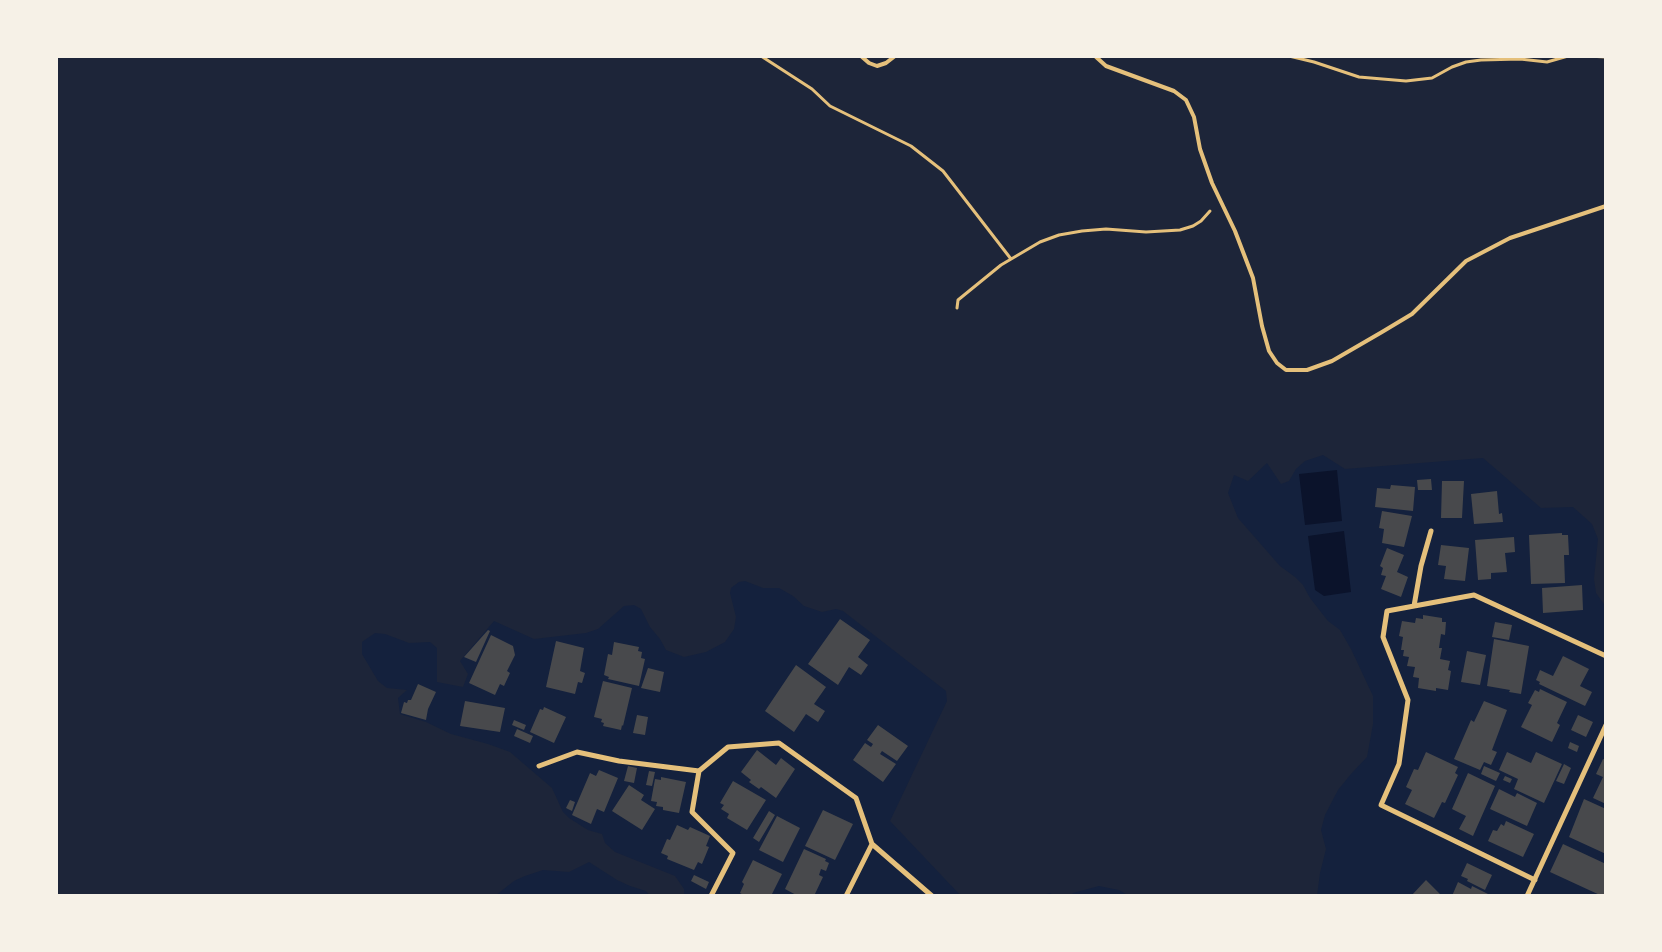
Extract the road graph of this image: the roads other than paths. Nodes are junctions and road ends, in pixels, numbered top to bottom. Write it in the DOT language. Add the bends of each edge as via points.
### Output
graph roads {
  1 [pos="861,56"];
  2 [pos="895,56"];
  3 [pos="1095,56"];
  4 [pos="1606,206"];
  5 [pos="1431,531"];
  6 [pos="1414,606"];
  7 [pos="1606,656"];
  8 [pos="1606,725"];
  9 [pos="539,766"];
  10 [pos="699,771"];
  11 [pos="872,844"];
  12 [pos="1535,880"];
  13 [pos="711,896"];
  14 [pos="846,896"];
  15 [pos="932,896"];
  16 [pos="1527,896"];
  1 -- 2 [label="lane" via="877,66"];
  3 -- 4 [label="lane" via="1106,66 1174,91 1186,100 1194,117 1200,150 1252,278 1269,350 1286,370 1307,370 1332,361 1390,327 1412,314 1466,261 1510,238"];
  5 -- 6 [label="street"];
  6 -- 7 [label="street" via="1474,595"];
  6 -- 12 [label="street" via="1387,611 1383,637 1408,700 1399,764 1381,805"];
  8 -- 12 [label="street"];
  9 -- 10 [label="street" via="577,752"];
  10 -- 11 [label="street" via="728,747 778,744 856,798"];
  10 -- 13 [label="street" via="692,812 733,853"];
  11 -- 14 [label="street"];
  11 -- 15 [label="street"];
  12 -- 16 [label="street"];
}
